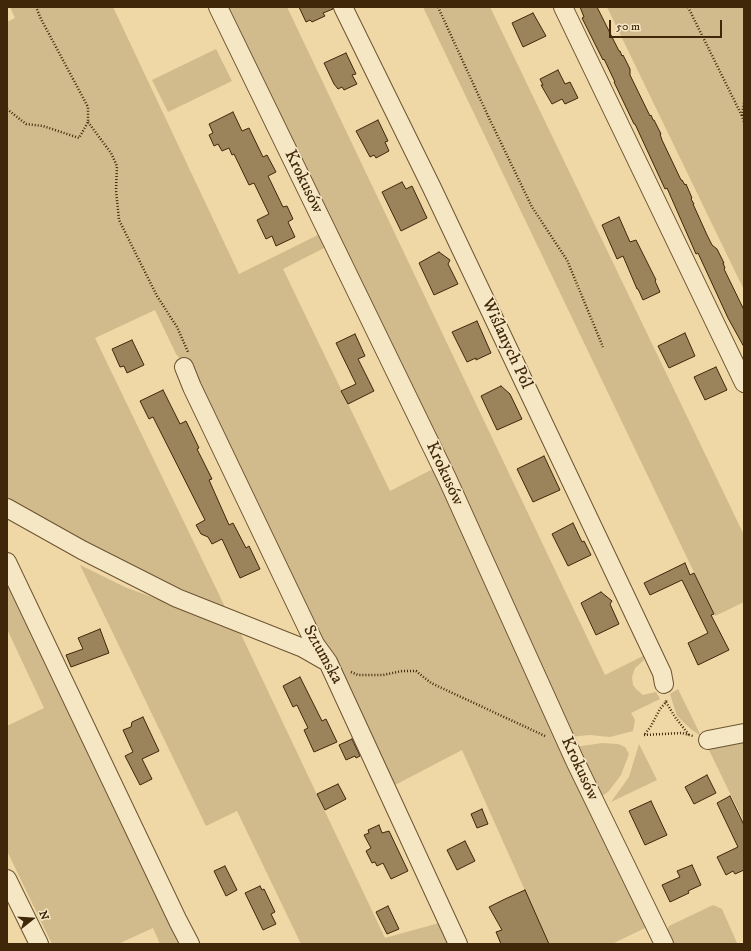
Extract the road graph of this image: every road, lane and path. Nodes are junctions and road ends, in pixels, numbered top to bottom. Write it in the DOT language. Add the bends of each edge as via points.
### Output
graph roads {
  1 [pos="36,7"];
  2 [pos="218,7"];
  3 [pos="343,7"];
  4 [pos="438,7"];
  5 [pos="563,7"];
  6 [pos="688,7"];
  7 [pos="744,103"];
  8 [pos="7,109"];
  9 [pos="742,116"];
  10 [pos="88,122"];
  11 [pos="744,122"];
  12 [pos="603,347"];
  13 [pos="186,360"];
  14 [pos="744,384"];
  15 [pos="7,508"];
  16 [pos="7,562"];
  17 [pos="328,662"];
  18 [pos="665,690"];
  19 [pos="666,702"];
  20 [pos="744,733"];
  21 [pos="689,735"];
  22 [pos="708,740"];
  23 [pos="567,744"];
  24 [pos="7,879"];
  25 [pos="39,944"];
  26 [pos="190,944"];
  27 [pos="458,944"];
  28 [pos="664,944"];
  1 -- 10 [label="path" via="88,107"];
  2 -- 23 [label="street, Krokusów" via="447,478"];
  3 -- 18 [label="street, Wiślanych Pól" via="432,188 662,673"];
  4 -- 12 [label="path" via="532,207 567,260"];
  5 -- 14 [label="street"];
  6 -- 9 [label="path"];
  7 -- 9 [label="path"];
  8 -- 10 [label="path" via="26,124 43,126 79,138"];
  9 -- 11 [label="path"];
  10 -- 13 [label="path" via="111,153 117,166 119,220 157,296 177,327"];
  13 -- 17 [label="street, Sztumska" via="192,387 315,644"];
  15 -- 17 [label="street" via="82,550 177,598 303,648"];
  16 -- 26 [label="street"];
  17 -- 23 [label="path" via="358,675 416,672 431,683"];
  17 -- 27 [label="street, Sztumska"];
  18 -- 19 [label="path"];
  19 -- 21 [label="path"];
  19 -- 21 [label="path" via="644,735"];
  20 -- 22 [label="street"];
  21 -- 22 [label="path"];
  23 -- 28 [label="street, Krokusów"];
  24 -- 25 [label="street"];
}
